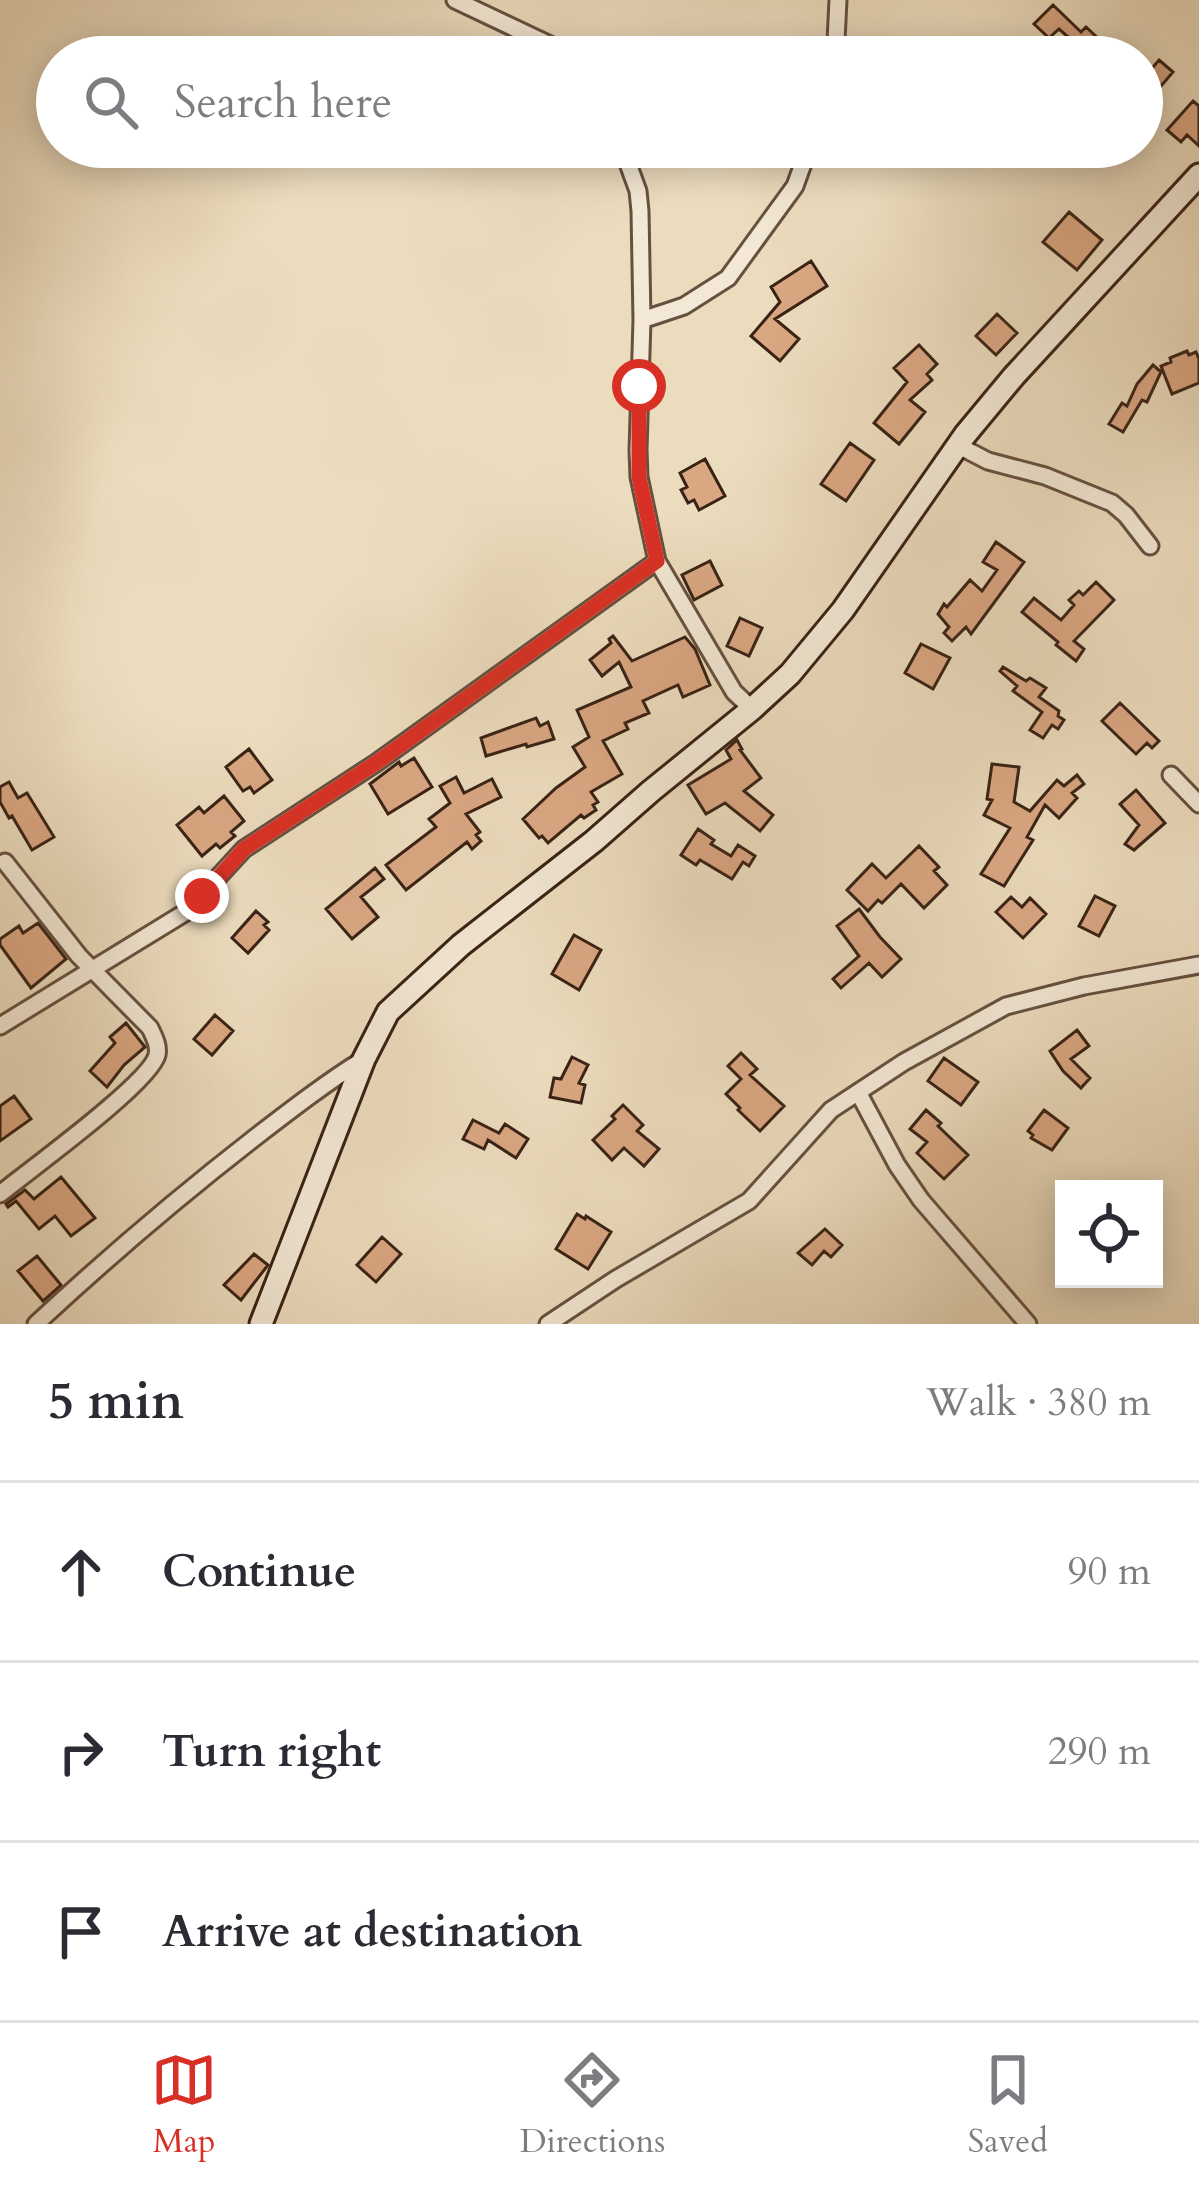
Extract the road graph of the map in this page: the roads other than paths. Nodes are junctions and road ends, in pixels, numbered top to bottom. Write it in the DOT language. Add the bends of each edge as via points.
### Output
graph roads {
  1 [pos="455,0"];
  2 [pos="838,0"];
  3 [pos="531,36"];
  4 [pos="836,36"];
  5 [pos="630,168"];
  6 [pos="801,168"];
  7 [pos="1199,175"];
  8 [pos="641,320"];
  9 [pos="957,446"];
  10 [pos="1150,545"];
  11 [pos="657,561"];
  12 [pos="752,709"];
  13 [pos="1171,776"];
  14 [pos="1199,804"];
  15 [pos="5,862"];
  16 [pos="1199,965"];
  17 [pos="93,970"];
  18 [pos="0,1026"];
  19 [pos="364,1059"];
  20 [pos="858,1092"];
  21 [pos="0,1194"];
  22 [pos="36,1324"];
  23 [pos="260,1324"];
  24 [pos="548,1324"];
  25 [pos="1028,1324"];
  1 -- 3 [label="street"];
  2 -- 4 [label="street"];
  5 -- 8 [label="street" via="640,211"];
  6 -- 8 [label="street" via="728,278"];
  7 -- 9 [label="street"];
  8 -- 11 [label="street" via="639,477"];
  9 -- 10 [label="street" via="1112,503"];
  9 -- 12 [label="street" via="843,610"];
  11 -- 12 [label="street"];
  11 -- 17 [label="street" via="254,841 186,911"];
  12 -- 19 [label="street" via="406,993"];
  13 -- 14 [label="street"];
  15 -- 17 [label="street"];
  16 -- 20 [label="street" via="1006,1006"];
  17 -- 18 [label="street"];
  17 -- 21 [label="street" via="151,1028 157,1054 140,1079"];
  19 -- 22 [label="street" via="222,1163"];
  19 -- 23 [label="street"];
  20 -- 24 [label="street" via="831,1110 749,1201"];
  20 -- 25 [label="street" via="921,1200"];
}
